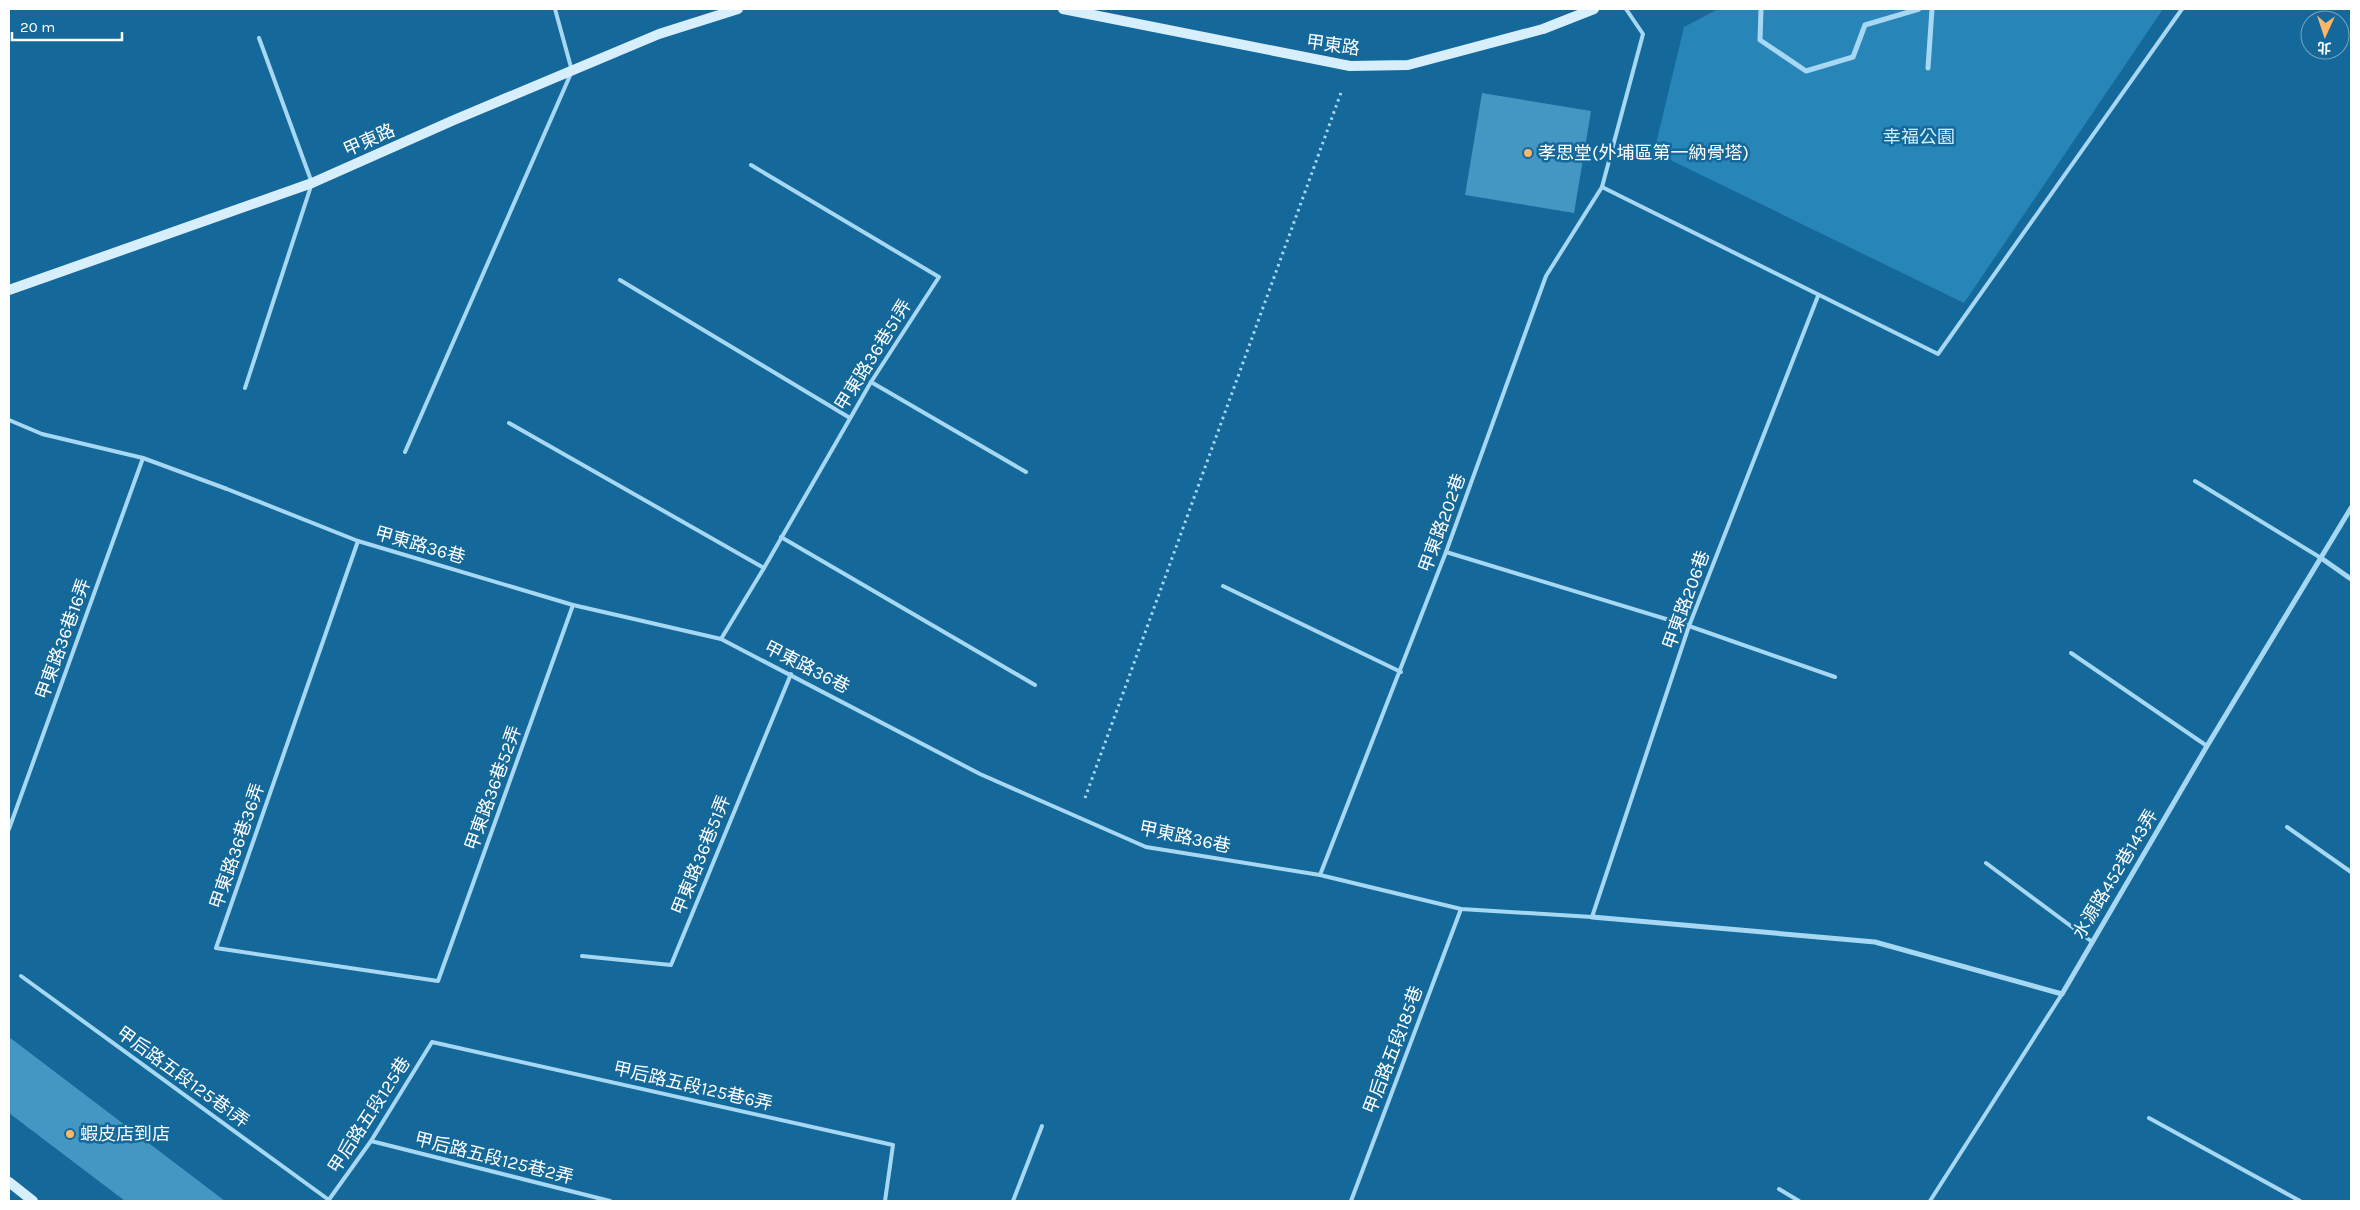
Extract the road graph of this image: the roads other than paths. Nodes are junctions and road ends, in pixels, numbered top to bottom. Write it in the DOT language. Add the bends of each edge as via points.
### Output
graph roads {
  1 [pos="555,9"];
  2 [pos="738,9"];
  3 [pos="1063,9"];
  4 [pos="1594,9"];
  5 [pos="1626,9"];
  6 [pos="1761,9"];
  7 [pos="1919,9"];
  8 [pos="1932,9"];
  9 [pos="2182,9"];
  10 [pos="259,38"];
  11 [pos="1928,68"];
  12 [pos="572,71"];
  13 [pos="750,165"];
  14 [pos="312,183"];
  15 [pos="1602,187"];
  16 [pos="620,280"];
  17 [pos="9,290"];
  18 [pos="1818,296"];
  19 [pos="871,382"];
  20 [pos="245,388"];
  21 [pos="850,418"];
  22 [pos="9,420"];
  23 [pos="509,423"];
  24 [pos="404,452"];
  25 [pos="143,458"];
  26 [pos="1026,472"];
  27 [pos="2195,481"];
  28 [pos="2351,508"];
  29 [pos="781,537"];
  30 [pos="358,541"];
  31 [pos="1446,552"];
  32 [pos="2321,558"];
  33 [pos="764,568"];
  34 [pos="2351,579"];
  35 [pos="1223,586"];
  36 [pos="573,605"];
  37 [pos="1689,626"];
  38 [pos="721,639"];
  39 [pos="2071,653"];
  40 [pos="1401,672"];
  41 [pos="791,674"];
  42 [pos="1835,677"];
  43 [pos="1035,685"];
  44 [pos="2207,746"];
  45 [pos="2287,827"];
  46 [pos="9,829"];
  47 [pos="1986,863"];
  48 [pos="2351,872"];
  49 [pos="1320,875"];
  50 [pos="1461,909"];
  51 [pos="1592,917"];
  52 [pos="2091,941"];
  53 [pos="582,956"];
  54 [pos="21,976"];
  55 [pos="438,981"];
  56 [pos="2062,994"];
  57 [pos="432,1042"];
  58 [pos="2148,1118"];
  59 [pos="1042,1126"];
  60 [pos="371,1141"];
  61 [pos="9,1182"];
  62 [pos="1779,1189"];
  63 [pos="33,1201"];
  64 [pos="328,1201"];
  65 [pos="610,1201"];
  66 [pos="886,1201"];
  67 [pos="1013,1201"];
  68 [pos="1351,1201"];
  69 [pos="1799,1201"];
  70 [pos="1930,1201"];
  71 [pos="2300,1201"];
  1 -- 12 [label="lane"];
  2 -- 12 [label="street, 甲東路" via="660,34"];
  3 -- 4 [label="street, 甲東路" via="1350,66 1408,65 1543,29"];
  5 -- 15 [label="lane, 甲東路202巷" via="1643,34"];
  6 -- 7 [label="street" via="1760,40 1806,71 1853,57 1865,24"];
  8 -- 11 [label="street"];
  9 -- 18 [label="lane" via="1938,354"];
  10 -- 14 [label="lane"];
  12 -- 14 [label="street, 甲東路"];
  12 -- 24 [label="lane"];
  13 -- 19 [label="lane, 甲東路36巷51弄" via="939,277"];
  14 -- 17 [label="street, 甲東路"];
  14 -- 20 [label="lane"];
  15 -- 18 [label="lane"];
  15 -- 31 [label="lane, 甲東路202巷" via="1546,276"];
  16 -- 21 [label="lane"];
  18 -- 37 [label="lane, 甲東路206巷"];
  19 -- 21 [label="lane, 甲東路36巷51弄"];
  19 -- 26 [label="lane"];
  21 -- 29 [label="lane, 甲東路36巷51弄"];
  22 -- 25 [label="lane, 甲東路36巷" via="42,434"];
  23 -- 33 [label="lane"];
  25 -- 30 [label="lane, 甲東路36巷"];
  25 -- 46 [label="lane, 甲東路36巷16弄"];
  27 -- 32 [label="lane"];
  28 -- 32 [label="street, 水源路452巷143弄"];
  29 -- 33 [label="lane, 甲東路36巷51弄"];
  29 -- 43 [label="lane"];
  30 -- 36 [label="lane, 甲東路36巷"];
  30 -- 55 [label="lane, 甲東路36巷36弄" via="216,948"];
  31 -- 37 [label="lane"];
  31 -- 40 [label="lane, 甲東路202巷"];
  32 -- 34 [label="street"];
  32 -- 44 [label="street, 水源路452巷143弄"];
  33 -- 38 [label="lane, 甲東路36巷51弄"];
  35 -- 40 [label="lane"];
  36 -- 38 [label="lane, 甲東路36巷"];
  36 -- 55 [label="lane, 甲東路36巷52弄"];
  37 -- 42 [label="lane"];
  37 -- 51 [label="lane, 甲東路206巷"];
  38 -- 41 [label="lane, 甲東路36巷"];
  39 -- 44 [label="lane"];
  40 -- 49 [label="lane, 甲東路202巷"];
  41 -- 49 [label="lane, 甲東路36巷" via="980,774 1146,847"];
  41 -- 53 [label="lane, 甲東路36巷51弄" via="671,965"];
  44 -- 52 [label="street, 水源路452巷143弄"];
  45 -- 48 [label="lane"];
  47 -- 52 [label="lane"];
  49 -- 50 [label="lane, 甲東路36巷"];
  50 -- 51 [label="lane, 甲東路36巷"];
  50 -- 68 [label="lane, 甲后路五段185巷"];
  51 -- 56 [label="street" via="1875,942"];
  52 -- 56 [label="street, 水源路452巷143弄"];
  54 -- 64 [label="lane, 甲后路五段125巷1弄"];
  56 -- 70 [label="lane, 水源路452巷143弄"];
  57 -- 60 [label="lane, 甲后路五段125巷"];
  57 -- 66 [label="lane, 甲后路五段125巷6弄" via="893,1145"];
  58 -- 71 [label="lane"];
  59 -- 67 [label="lane"];
  60 -- 64 [label="lane, 甲后路五段125巷"];
  60 -- 65 [label="lane, 甲后路五段125巷2弄"];
  61 -- 63 [label="street"];
  62 -- 69 [label="lane"];
}
